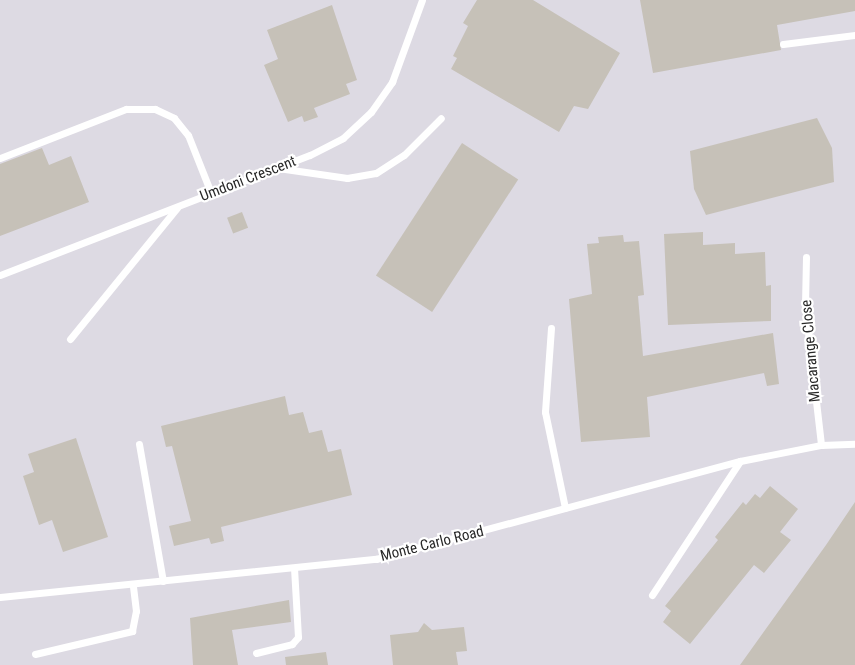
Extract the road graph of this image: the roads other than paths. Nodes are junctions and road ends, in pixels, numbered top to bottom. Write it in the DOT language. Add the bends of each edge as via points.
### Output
graph roads {
  1 [pos="422,0"];
  2 [pos="855,35"];
  3 [pos="783,44"];
  4 [pos="441,118"];
  5 [pos="0,158"];
  6 [pos="276,168"];
  7 [pos="212,193"];
  8 [pos="178,206"];
  9 [pos="806,257"];
  10 [pos="0,275"];
  11 [pos="551,328"];
  12 [pos="70,339"];
  13 [pos="139,444"];
  14 [pos="855,444"];
  15 [pos="821,445"];
  16 [pos="740,461"];
  17 [pos="565,508"];
  18 [pos="294,568"];
  19 [pos="163,581"];
  20 [pos="133,585"];
  21 [pos="652,596"];
  22 [pos="0,597"];
  23 [pos="256,653"];
  24 [pos="35,654"];
  1 -- 6 [label="lane, Umdoni Crescent" via="392,82 371,112 343,138"];
  2 -- 3 [label="lane"];
  4 -- 6 [label="lane" via="404,155 376,173 346,178"];
  5 -- 7 [label="lane" via="126,109 155,109 174,118 188,135"];
  6 -- 7 [label="lane, Umdoni Crescent"];
  7 -- 8 [label="lane, Umdoni Crescent"];
  8 -- 10 [label="lane, Umdoni Crescent"];
  8 -- 12 [label="lane"];
  9 -- 15 [label="lane, Macarange Close" via="805,306"];
  11 -- 17 [label="lane" via="544,412"];
  13 -- 19 [label="lane"];
  14 -- 15 [label="lane, Monte Carlo Road"];
  15 -- 16 [label="lane, Monte Carlo Road"];
  16 -- 17 [label="lane, Monte Carlo Road"];
  16 -- 21 [label="lane"];
  17 -- 18 [label="lane, Monte Carlo Road" via="376,559"];
  18 -- 19 [label="lane, Monte Carlo Road"];
  18 -- 23 [label="lane" via="298,637 292,644"];
  19 -- 20 [label="lane, Monte Carlo Road"];
  20 -- 22 [label="lane, Monte Carlo Road"];
  20 -- 24 [label="lane" via="136,611 132,631"];
}
